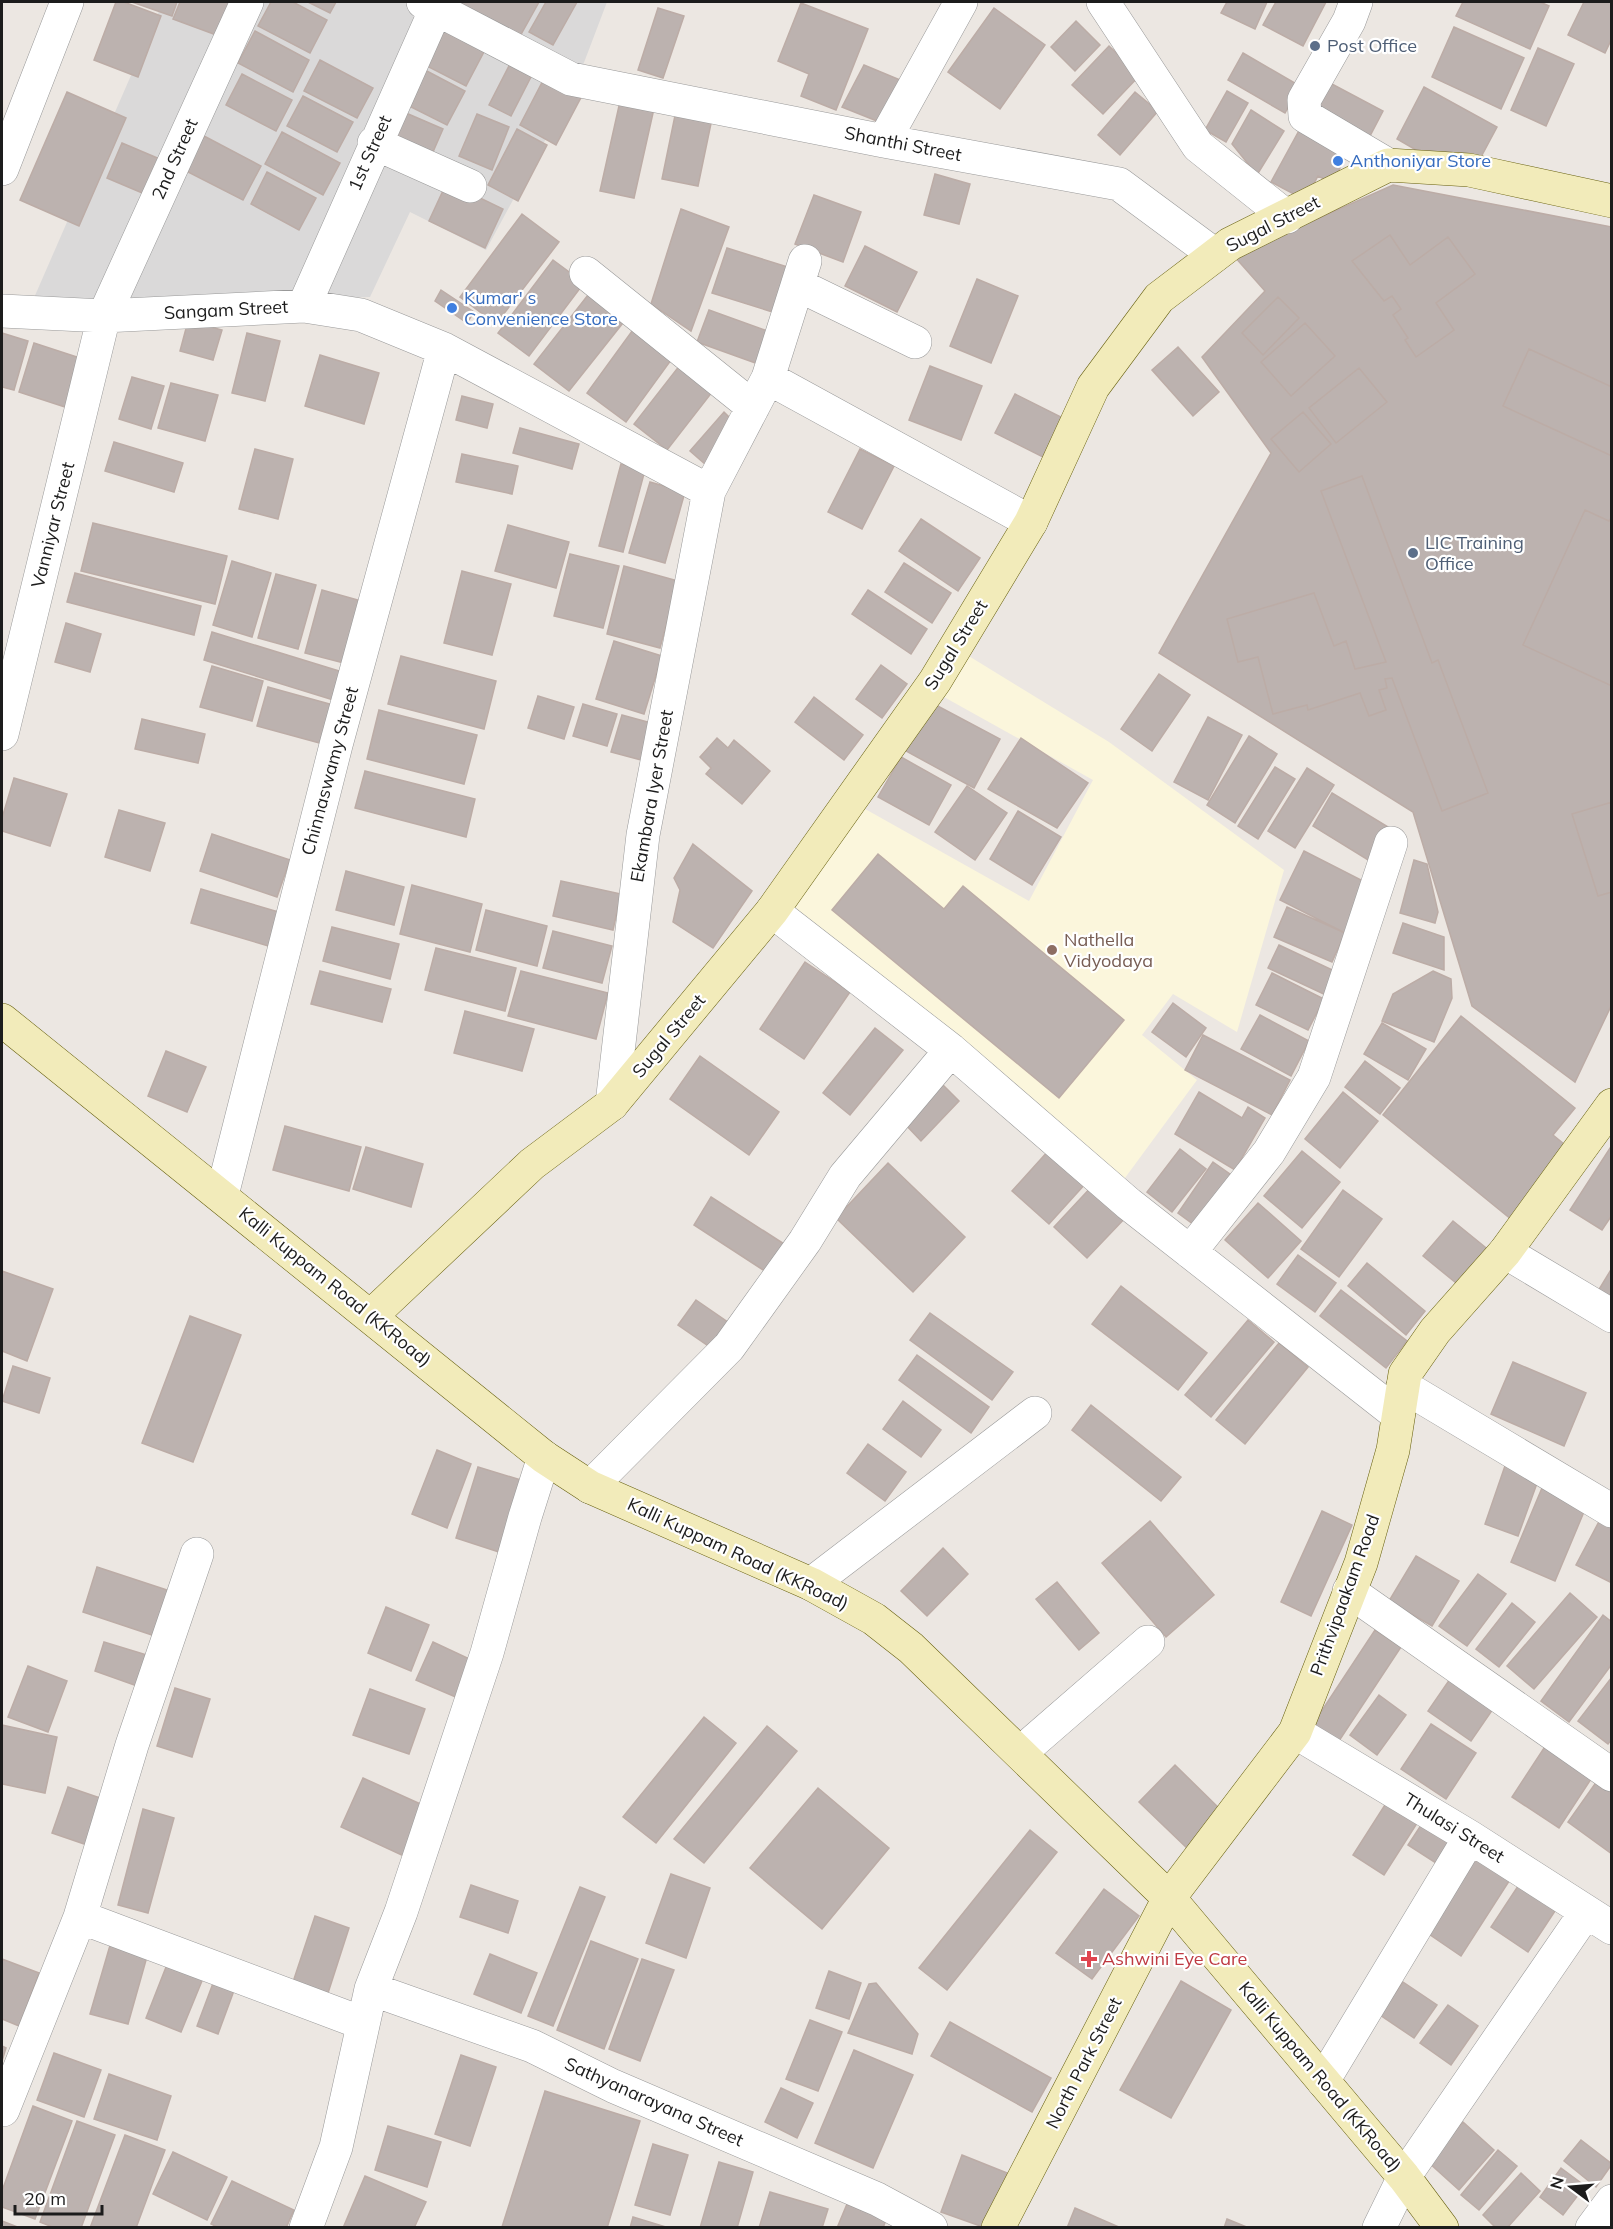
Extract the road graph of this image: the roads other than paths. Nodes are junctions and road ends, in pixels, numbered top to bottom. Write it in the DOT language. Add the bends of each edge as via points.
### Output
graph roads {
  1 [pos="67,2"];
  2 [pos="247,2"];
  3 [pos="961,2"];
  4 [pos="1103,2"];
  5 [pos="1356,2"];
  6 [pos="432,4"];
  7 [pos="884,141"];
  8 [pos="374,143"];
  9 [pos="1388,165"];
  10 [pos="2,169"];
  11 [pos="470,186"];
  12 [pos="1611,201"];
  13 [pos="1287,217"];
  14 [pos="1215,255"];
  15 [pos="586,273"];
  16 [pos="304,306"];
  17 [pos="2,311"];
  18 [pos="104,316"];
  19 [pos="915,342"];
  20 [pos="444,348"];
  21 [pos="768,378"];
  22 [pos="753,407"];
  23 [pos="709,491"];
  24 [pos="1031,522"];
  25 [pos="2,734"];
  26 [pos="1391,843"];
  27 [pos="772,911"];
  28 [pos="2,1020"];
  29 [pos="951,1050"];
  30 [pos="612,1104"];
  31 [pos="1611,1105"];
  32 [pos="222,1196"];
  33 [pos="1190,1252"];
  34 [pos="1505,1252"];
  35 [pos="371,1316"];
  36 [pos="1611,1316"];
  37 [pos="1401,1400"];
  38 [pos="1035,1413"];
  39 [pos="544,1458"];
  40 [pos="590,1486"];
  41 [pos="1611,1511"];
  42 [pos="197,1554"];
  43 [pos="811,1584"];
  44 [pos="1349,1592"];
  45 [pos="1148,1642"];
  46 [pos="1295,1732"];
  47 [pos="1020,1753"];
  48 [pos="1611,1775"];
  49 [pos="1470,1837"];
  50 [pos="1169,1898"];
  51 [pos="80,1917"];
  52 [pos="1599,1920"];
  53 [pos="371,1989"];
  54 [pos="363,2023"];
  55 [pos="1323,2081"];
  56 [pos="3,2110"];
  57 [pos="1404,2177"];
  58 [pos="1611,2201"];
  59 [pos="306,2228"];
  60 [pos="931,2228"];
  61 [pos="999,2228"];
  62 [pos="1379,2228"];
  63 [pos="1442,2228"];
  64 [pos="1592,2228"];
  1 -- 10 [label="street"];
  2 -- 18 [label="street, 2nd Street"];
  3 -- 7 [label="street"];
  4 -- 13 [label="street" via="1198,146"];
  5 -- 9 [label="street" via="1304,100 1305,116"];
  6 -- 7 [label="street, Shanthi Street" via="571,79"];
  6 -- 8 [label="street, 1st Street"];
  7 -- 14 [label="street, Shanthi Street" via="1119,184"];
  8 -- 11 [label="street"];
  8 -- 16 [label="street, 1st Street"];
  9 -- 12 [label="street" via="1469,170"];
  9 -- 13 [label="street, Sugal Street"];
  13 -- 14 [label="street, Sugal Street"];
  14 -- 24 [label="street, Sugal Street" via="1159,298 1093,387"];
  15 -- 22 [label="street"];
  16 -- 18 [label="street, Sangam Street"];
  16 -- 20 [label="street, Sangam Street" via="361,315"];
  17 -- 18 [label="street, Sangam Street"];
  18 -- 25 [label="street, Vanniyar Street"];
  19 -- 21 [label="street, Ekambara Iyer Street" via="802,273"];
  20 -- 23 [label="street, Sangam Street"];
  20 -- 32 [label="street, Chinnaswamy Street" via="336,745"];
  21 -- 22 [label="street, Ekambara Iyer Street"];
  21 -- 24 [label="street"];
  22 -- 23 [label="street, Ekambara Iyer Street"];
  23 -- 30 [label="street, Ekambara Iyer Street" via="643,835"];
  24 -- 27 [label="street, Sugal Street" via="935,681"];
  26 -- 33 [label="street" via="1314,1077 1269,1152"];
  27 -- 29 [label="street"];
  27 -- 30 [label="street, Sugal Street"];
  28 -- 32 [label="street, Kalli Kuppam Road (KKRoad)"];
  29 -- 33 [label="street"];
  29 -- 40 [label="street" via="845,1176 805,1241 729,1347"];
  30 -- 35 [label="street, Sugal Street" via="532,1164"];
  31 -- 34 [label="street, Prithvipaakam Road"];
  32 -- 35 [label="street, Kalli Kuppam Road (KKRoad)"];
  33 -- 37 [label="street"];
  34 -- 36 [label="street"];
  34 -- 37 [label="street, Prithvipaakam Road" via="1435,1331 1405,1374"];
  35 -- 39 [label="street, Kalli Kuppam Road (KKRoad)"];
  37 -- 41 [label="street"];
  37 -- 44 [label="street, Prithvipaakam Road" via="1393,1450"];
  38 -- 43 [label="street"];
  39 -- 40 [label="street, Kalli Kuppam Road (KKRoad)"];
  39 -- 53 [label="street" via="487,1653 401,1912"];
  40 -- 43 [label="street, Kalli Kuppam Road (KKRoad)"];
  42 -- 51 [label="street" via="132,1745"];
  43 -- 47 [label="street, Kalli Kuppam Road (KKRoad)" via="874,1619 911,1648"];
  44 -- 46 [label="street, Prithvipaakam Road"];
  44 -- 48 [label="street"];
  45 -- 47 [label="street"];
  46 -- 49 [label="street, Thulasi Street"];
  46 -- 50 [label="street, Prithvipaakam Road"];
  47 -- 50 [label="street, Kalli Kuppam Road (KKRoad)"];
  49 -- 52 [label="street, Thulasi Street"];
  49 -- 55 [label="street"];
  50 -- 55 [label="street, Kalli Kuppam Road (KKRoad)"];
  50 -- 61 [label="street, North Park Street"];
  51 -- 54 [label="street"];
  51 -- 56 [label="street"];
  52 -- 57 [label="street"];
  53 -- 54 [label="street"];
  53 -- 60 [label="street, Sathyanarayana Street" via="532,2046 635,2095 877,2199"];
  54 -- 59 [label="street" via="336,2147"];
  55 -- 57 [label="street, Kalli Kuppam Road (KKRoad)"];
  57 -- 62 [label="street"];
  57 -- 63 [label="street, Kalli Kuppam Road (KKRoad)"];
  58 -- 64 [label="street"];
}
